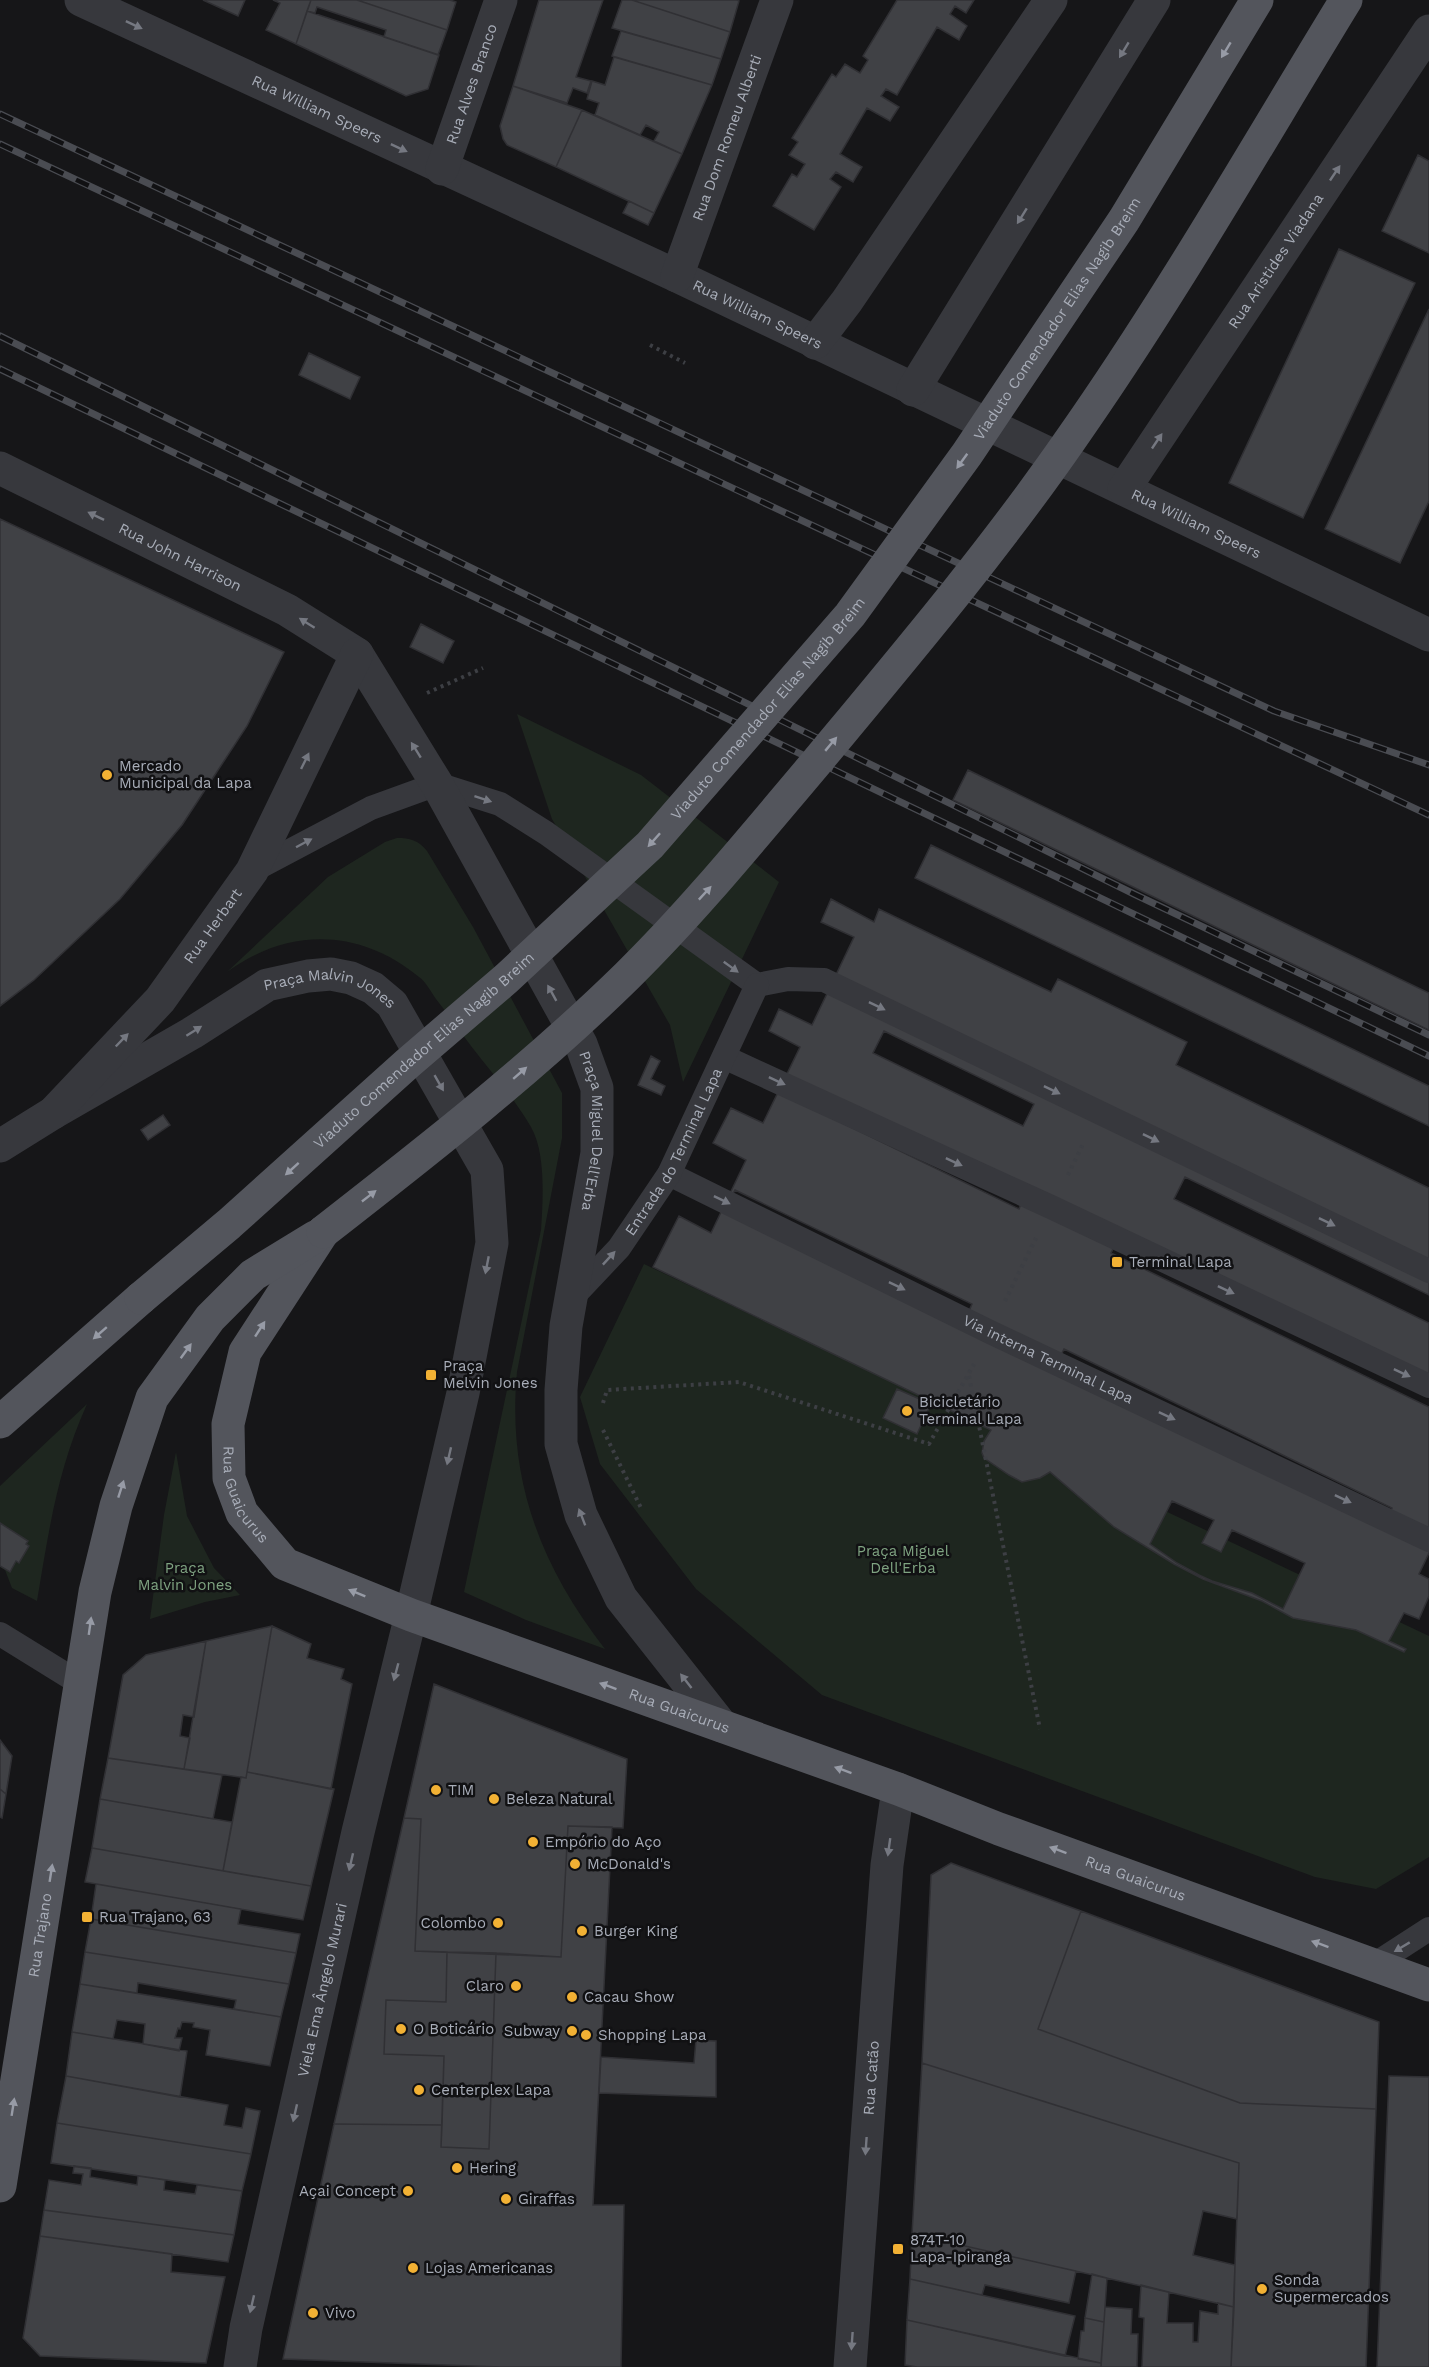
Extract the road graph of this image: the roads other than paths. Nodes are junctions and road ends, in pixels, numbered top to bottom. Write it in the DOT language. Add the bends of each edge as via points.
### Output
graph roads {
  1 [pos="81,0"];
  2 [pos="501,0"];
  3 [pos="777,0"];
  4 [pos="1051,0"];
  5 [pos="1154,0"];
  6 [pos="1257,0"];
  7 [pos="1346,0"];
  8 [pos="1429,31"];
  9 [pos="442,169"];
  10 [pos="677,276"];
  11 [pos="815,343"];
  12 [pos="913,390"];
  13 [pos="0,468"];
  14 [pos="1124,489"];
  15 [pos="1429,635"];
  16 [pos="357,654"];
  17 [pos="437,784"];
  18 [pos="252,871"];
  19 [pos="757,985"];
  20 [pos="724,1057"];
  21 [pos="53,1113"];
  22 [pos="1,1143"];
  23 [pos="669,1174"];
  24 [pos="323,1232"];
  25 [pos="1429,1271"];
  26 [pos="569,1302"];
  27 [pos="59,1369"];
  28 [pos="1429,1386"];
  29 [pos="0,1395"];
  30 [pos="0,1422"];
  31 [pos="1429,1540"];
  32 [pos="411,1615"];
  33 [pos="0,1634"];
  34 [pos="81,1684"];
  35 [pos="722,1726"];
  36 [pos="898,1789"];
  37 [pos="1429,1929"];
  38 [pos="1375,1964"];
  39 [pos="1429,1984"];
  40 [pos="0,2186"];
  41 [pos="240,2367"];
  42 [pos="850,2367"];
  1 -- 9 [label="street, Rua William Speers, one-way"];
  2 -- 9 [label="street, Rua Alves Branco"];
  3 -- 10 [label="street, Rua Dom Romeu Alberti"];
  4 -- 11 [label="street"];
  5 -- 12 [label="street, one-way"];
  6 -- 27 [label="main road, Viaduto Comendador Elias Nagib Breim, one-way, bridge" via="1124,220 967,454 850,615 650,845 507,978"];
  24 -- 7 [label="main road, one-way, bridge" via="456,1128 628,975 723,874 914,646 1077,430 1167,293"];
  14 -- 8 [label="street, Rua Aristides Viadana, one-way"];
  9 -- 10 [label="street, Rua William Speers"];
  10 -- 11 [label="street, Rua William Speers"];
  11 -- 12 [label="street, Rua William Speers"];
  12 -- 14 [label="street, Rua William Speers"];
  16 -- 13 [label="street, Rua John Harrison, one-way" via="287,610"];
  14 -- 15 [label="street, Rua William Speers"];
  17 -- 16 [label="street, Praça Miguel Dell'Erba, one-way"];
  18 -- 16 [label="street, Rua Herbart, one-way"];
  18 -- 17 [label="lane, one-way" via="371,808"];
  17 -- 19 [label="lane, one-way" via="500,804"];
  26 -- 17 [label="street, Praça Miguel Dell'Erba, one-way" via="597,1153 597,1088 581,1044"];
  21 -- 18 [label="street, Rua Herbart, one-way" via="160,1000"];
  19 -- 20 [label="lane, Entrada do Terminal Lapa"];
  19 -- 25 [label="lane, one-way" via="788,979 824,980"];
  20 -- 23 [label="lane, Entrada do Terminal Lapa"];
  20 -- 28 [label="lane, one-way"];
  21 -- 22 [label="street, Rua Herbart"];
  21 -- 32 [label="street, Praça Malvin Jones, one-way" via="192,1034 267,985 331,974 373,988 392,1004 488,1170 492,1243 463,1393"];
  26 -- 23 [label="lane, Entrada do Terminal Lapa, one-way" via="619,1248"];
  23 -- 31 [label="lane, Via interna Terminal Lapa, one-way" via="990,1332"];
  32 -- 24 [label="main road, Rua Guaicurus, one-way" via="285,1564 242,1513 229,1478 228,1424 245,1352"];
  34 -- 24 [label="main road, one-way" via="106,1546 152,1398 210,1318 253,1275"];
  35 -- 26 [label="street, Praça Miguel Dell'Erba, one-way" via="621,1598 581,1515 561,1444 561,1390"];
  27 -- 29 [label="main road"];
  27 -- 30 [label="main road"];
  35 -- 32 [label="main road, Rua Guaicurus, one-way"];
  32 -- 41 [label="street, Viela Ema Ângelo Murari, one-way" via="358,1832"];
  33 -- 34 [label="lane"];
  40 -- 34 [label="main road, Rua Trajano, one-way"];
  36 -- 35 [label="main road, Rua Guaicurus, one-way"];
  38 -- 36 [label="main road, Rua Guaicurus, one-way"];
  36 -- 42 [label="street, Rua Catão, one-way" via="887,1865"];
  37 -- 38 [label="lane, one-way"];
  38 -- 39 [label="main road, Rua Guaicurus"];
}
